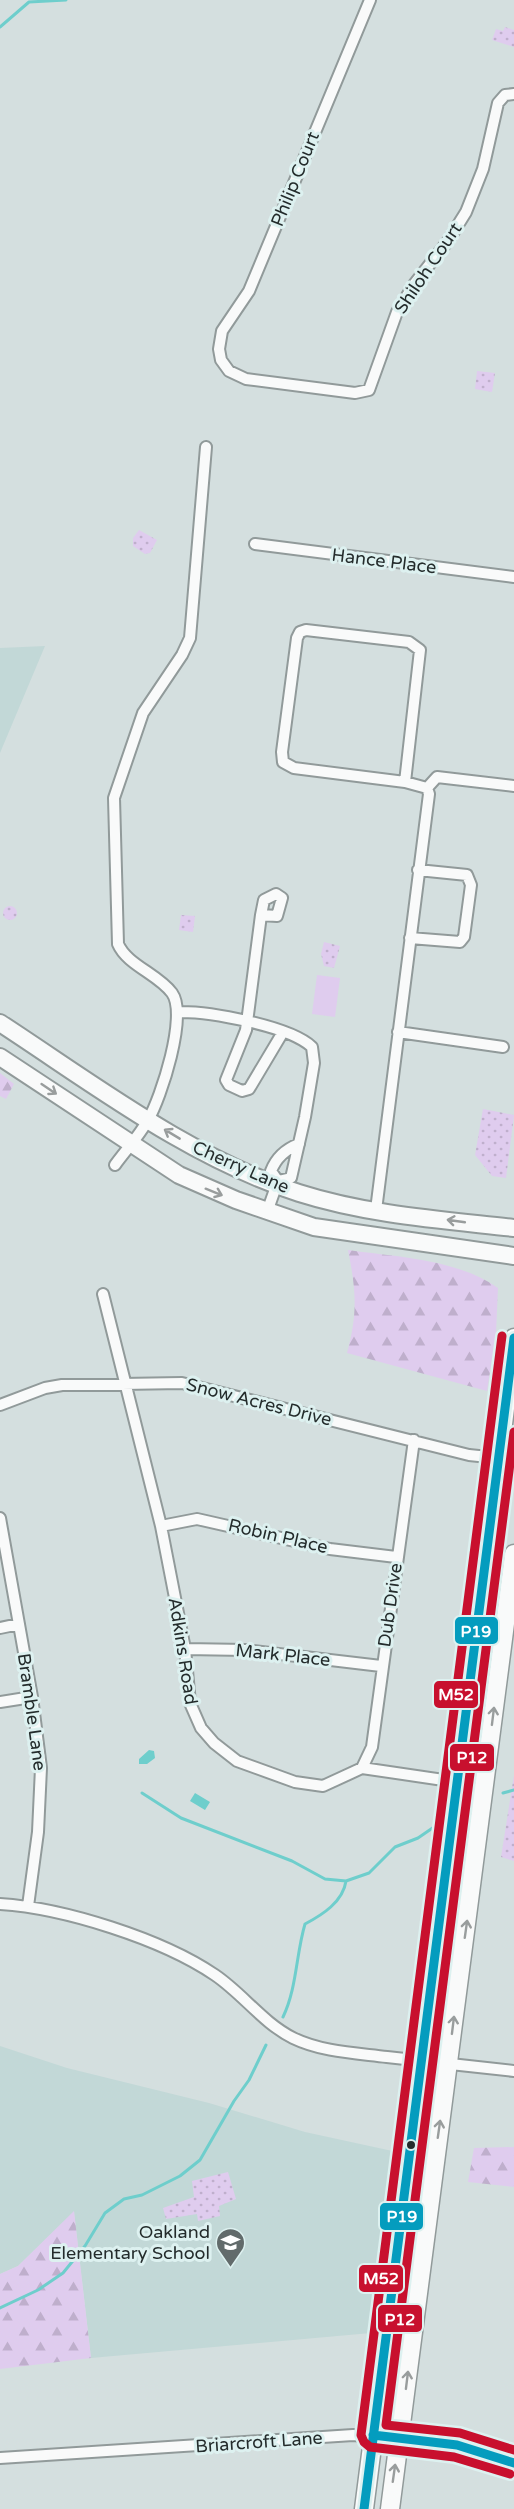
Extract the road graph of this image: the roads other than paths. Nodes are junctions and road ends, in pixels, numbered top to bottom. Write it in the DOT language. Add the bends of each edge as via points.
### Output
graph roads {
  1 [pos="370,0"];
  2 [pos="514,94"];
  3 [pos="373,384"];
  4 [pos="206,447"];
  5 [pos="255,544"];
  6 [pos="514,577"];
  7 [pos="405,782"];
  8 [pos="514,786"];
  9 [pos="427,788"];
  10 [pos="418,870"];
  11 [pos="261,915"];
  12 [pos="410,938"];
  13 [pos="177,1012"];
  14 [pos="0,1023"];
  15 [pos="247,1023"];
  16 [pos="284,1032"];
  17 [pos="398,1032"];
  18 [pos="503,1047"];
  19 [pos="0,1057"];
  20 [pos="148,1120"];
  21 [pos="131,1144"];
  22 [pos="299,1144"];
  23 [pos="115,1165"];
  24 [pos="277,1183"];
  25 [pos="376,1210"];
  26 [pos="267,1212"];
  27 [pos="514,1228"];
  28 [pos="514,1256"];
  29 [pos="103,1294"];
  30 [pos="514,1338"];
  31 [pos="124,1383"];
  32 [pos="0,1406"];
  33 [pos="414,1440"];
  34 [pos="506,1455"];
  35 [pos="0,1518"];
  36 [pos="160,1526"];
  37 [pos="514,1554"];
  38 [pos="396,1557"];
  39 [pos="19,1624"];
  40 [pos="0,1628"];
  41 [pos="185,1649"];
  42 [pos="381,1666"];
  43 [pos="32,1697"];
  44 [pos="0,1702"];
  45 [pos="362,1768"];
  46 [pos="457,1782"];
  47 [pos="480,1816"];
  48 [pos="0,1904"];
  49 [pos="28,1906"];
  50 [pos="421,2061"];
  51 [pos="448,2064"];
  52 [pos="514,2071"];
  53 [pos="373,2435"];
  54 [pos="400,2438"];
  55 [pos="0,2458"];
  56 [pos="514,2463"];
  57 [pos="364,2509"];
  58 [pos="390,2509"];
  1 -- 3 [label="street, Philip Court" via="249,291 222,331 219,355 229,371 246,379 355,393 367,392"];
  2 -- 3 [label="street, Shiloh Court" via="498,103 483,169 466,212 397,312"];
  4 -- 13 [label="street" via="190,638 142,712 113,807 118,944 172,993"];
  5 -- 6 [label="street, Hance Place"];
  7 -- 7 [label="street" via="294,768 283,762 300,632 312,630 409,642 420,650"];
  7 -- 9 [label="street"];
  8 -- 9 [label="street" via="437,777"];
  9 -- 10 [label="street" via="429,799"];
  10 -- 12 [label="street"];
  10 -- 12 [label="street" via="467,875 471,885 460,942"];
  11 -- 15 [label="street"];
  12 -- 17 [label="street"];
  13 -- 15 [label="street" via="205,1012"];
  13 -- 20 [label="street" via="168,1071"];
  14 -- 20 [label="main road, Cherry Lane"];
  15 -- 16 [label="street"];
  15 -- 16 [label="street" via="226,1080 242,1091 252,1085"];
  16 -- 22 [label="street" via="308,1044 314,1056"];
  17 -- 18 [label="street"];
  17 -- 25 [label="street"];
  19 -- 21 [label="main road, Cherry Lane, one-way"];
  20 -- 21 [label="street"];
  24 -- 20 [label="main road, Cherry Lane, one-way" via="209,1155"];
  21 -- 23 [label="street"];
  21 -- 26 [label="main road, Cherry Lane, one-way" via="197,1185"];
  22 -- 24 [label="street" via="291,1178"];
  22 -- 24 [label="street" via="274,1163 272,1171"];
  24 -- 25 [label="main road, Cherry Lane" via="324,1200"];
  24 -- 26 [label="street"];
  27 -- 25 [label="main road, Cherry Lane, one-way"];
  26 -- 28 [label="main road, Cherry Lane" via="341,1232"];
  29 -- 31 [label="street, Adkins Road"];
  30 -- 34 [label="main road"];
  31 -- 32 [label="street, Snow Acres Drive" via="53,1387"];
  31 -- 33 [label="street, Snow Acres Drive" via="190,1384"];
  31 -- 36 [label="street, Adkins Road"];
  33 -- 34 [label="street, Snow Acres Drive" via="469,1455"];
  33 -- 38 [label="street, Dub Drive"];
  34 -- 46 [label="main road"];
  35 -- 39 [label="street, Bramble Lane"];
  36 -- 38 [label="street, Robin Place" via="196,1519 330,1549"];
  36 -- 41 [label="street, Adkins Road"];
  47 -- 37 [label="main road, one-way"];
  38 -- 42 [label="street, Dub Drive"];
  39 -- 40 [label="street"];
  39 -- 43 [label="street, Bramble Lane"];
  41 -- 42 [label="street, Mark Place" via="246,1650"];
  41 -- 45 [label="street, Adkins Road" via="190,1703 196,1720 214,1743 237,1761 276,1778 323,1786"];
  42 -- 45 [label="street, Dub Drive" via="372,1747"];
  43 -- 44 [label="street"];
  43 -- 49 [label="street, Bramble Lane" via="41,1785"];
  45 -- 46 [label="street"];
  46 -- 47 [label="street" via="471,1789"];
  46 -- 50 [label="main road"];
  51 -- 47 [label="main road, one-way"];
  48 -- 49 [label="street"];
  49 -- 50 [label="street" via="83,1919 156,1945 200,1966 223,1981 270,2024 308,2044"];
  50 -- 51 [label="street"];
  50 -- 53 [label="main road"];
  51 -- 52 [label="street"];
  54 -- 51 [label="main road, one-way"];
  53 -- 54 [label="street, Briarcroft Lane"];
  53 -- 55 [label="street, Briarcroft Lane"];
  53 -- 57 [label="main road"];
  54 -- 56 [label="street, Briarcroft Lane" via="457,2445"];
  58 -- 54 [label="main road, one-way"];
}
